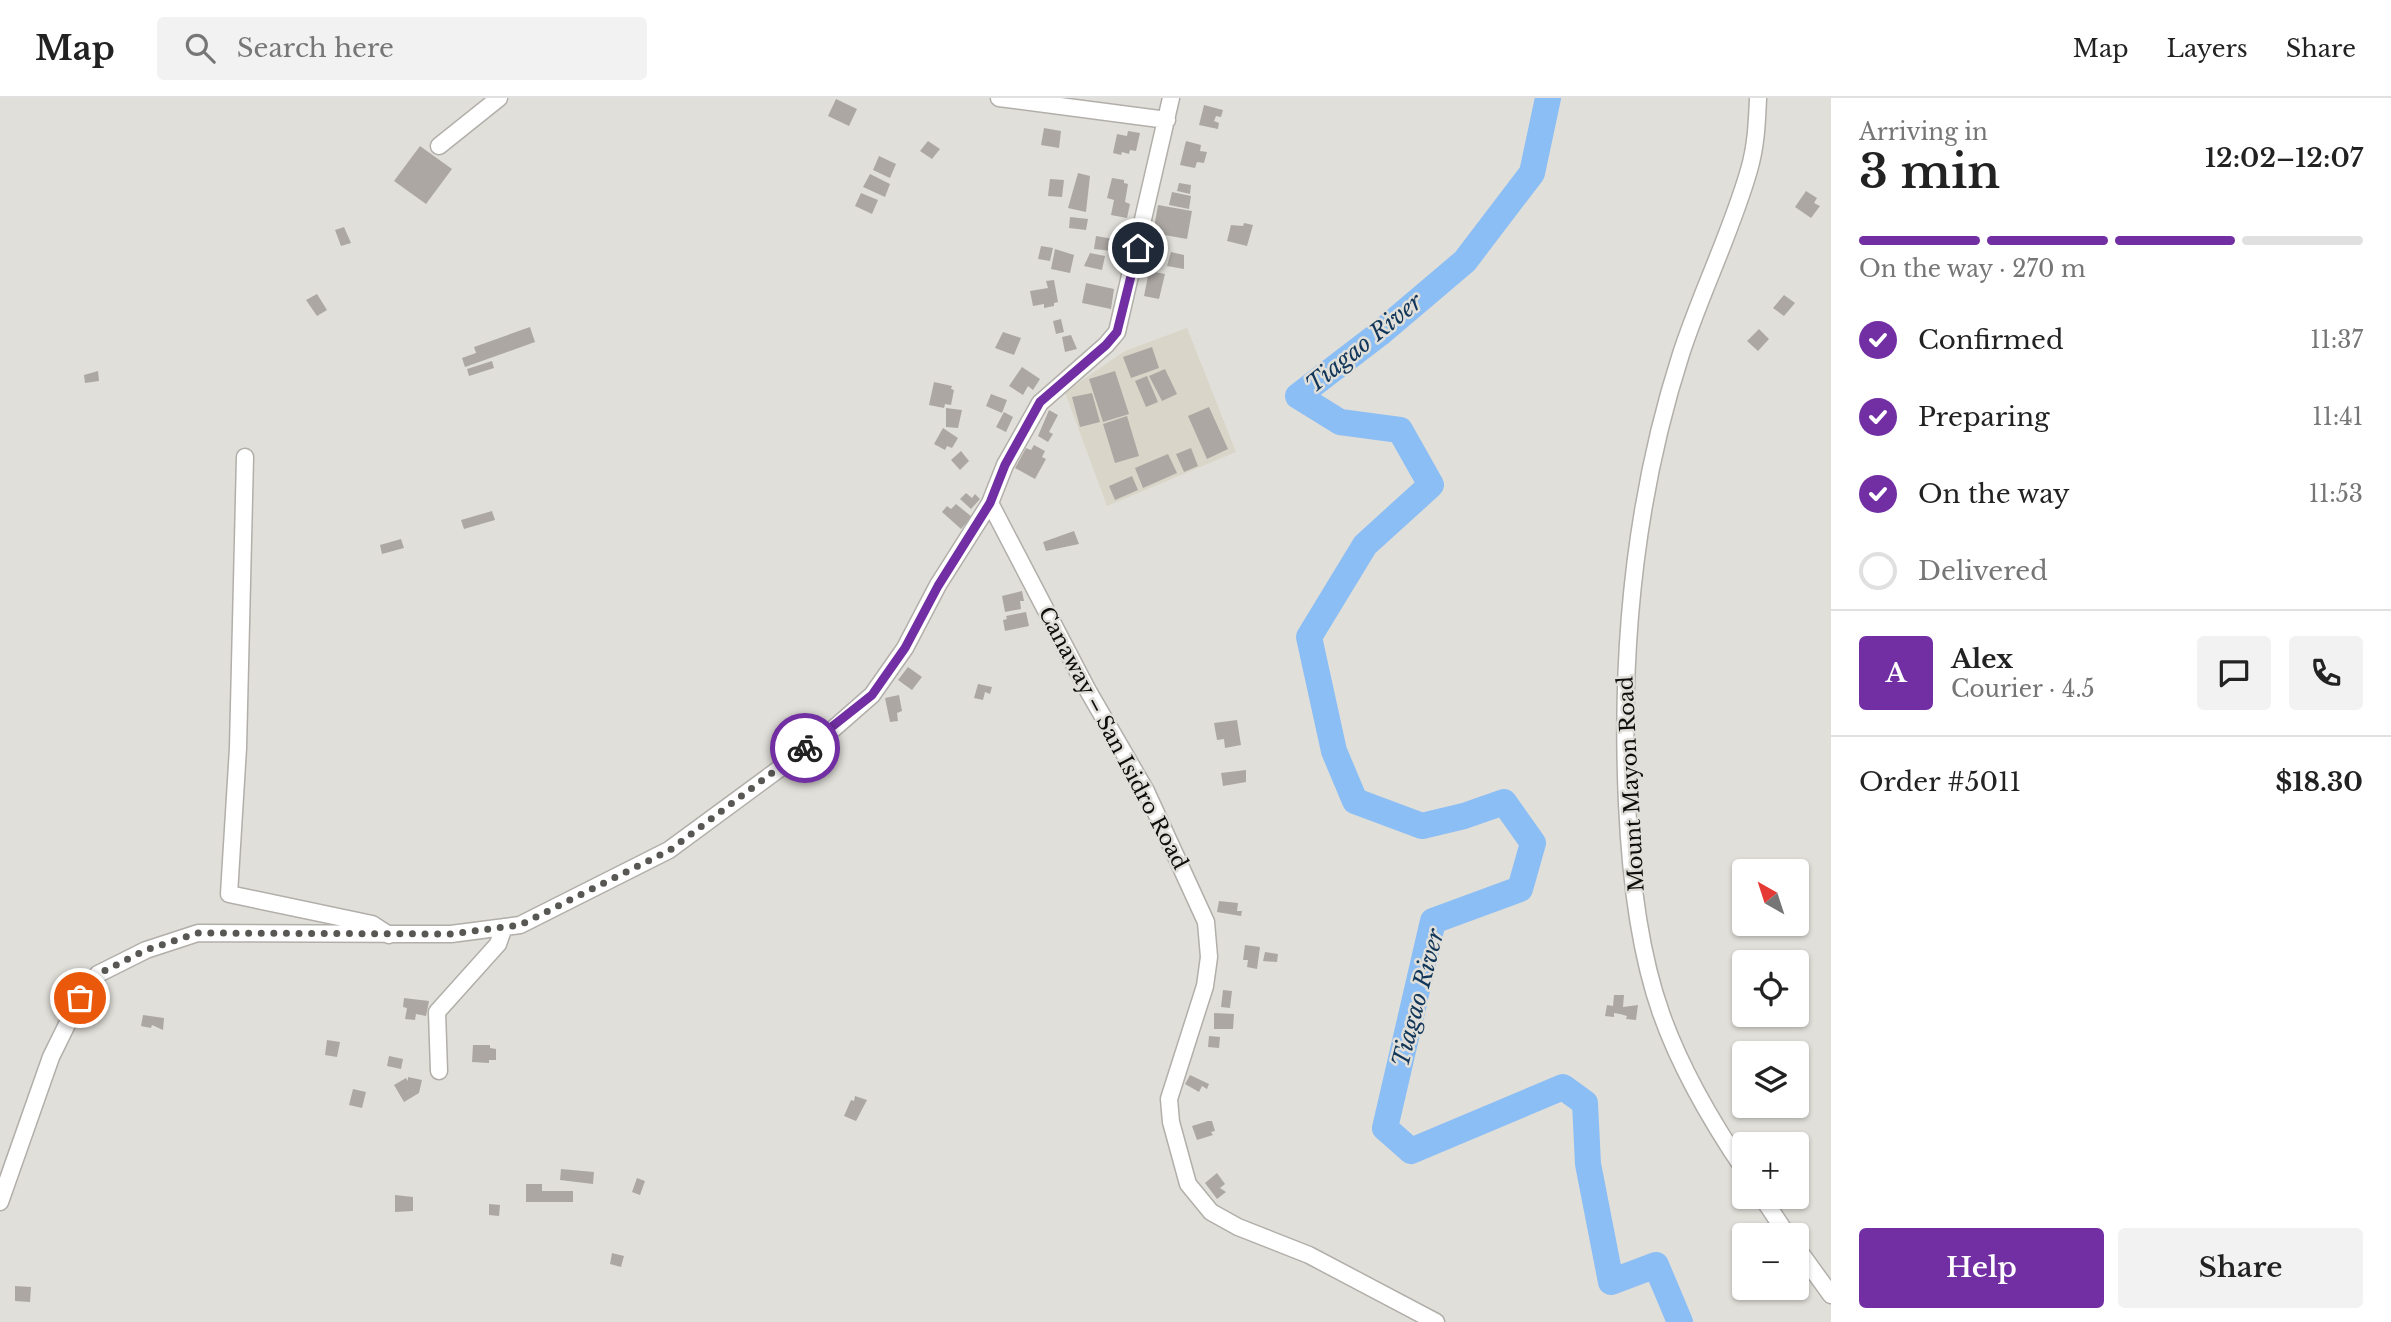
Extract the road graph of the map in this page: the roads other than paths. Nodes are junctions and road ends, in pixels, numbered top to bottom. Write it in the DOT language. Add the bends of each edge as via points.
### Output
graph roads {
  1 [pos="499,98"];
  2 [pos="999,98"];
  3 [pos="1171,98"];
  4 [pos="1758,98"];
  5 [pos="1167,120"];
  6 [pos="439,146"];
  7 [pos="245,457"];
  8 [pos="990,503"];
  9 [pos="504,927"];
  10 [pos="388,934"];
  11 [pos="439,1071"];
  12 [pos="1732,1152"];
  13 [pos="0,1202"];
  14 [pos="1809,1265"];
  15 [pos="1831,1295"];
  16 [pos="1436,1322"];
  1 -- 6 [label="street"];
  2 -- 5 [label="street"];
  3 -- 5 [label="street"];
  4 -- 12 [label="street, Mount Mayon Road" via="1749,171 1681,355 1655,448 1639,521 1624,681 1629,840 1639,924 1660,1011 1686,1074"];
  5 -- 8 [label="street" via="1117,332 1040,402"];
  7 -- 10 [label="street" via="238,748 229,894 373,924"];
  8 -- 9 [label="street" via="905,648 872,695 832,730 670,850 520,925"];
  8 -- 16 [label="street, Canaway – San Isidro Road" via="1146,791 1206,922 1209,957 1205,986 1170,1099 1171,1122 1188,1184 1211,1212 1309,1255"];
  9 -- 10 [label="street" via="451,934"];
  9 -- 11 [label="street" via="499,944 437,1012"];
  10 -- 13 [label="street" via="198,933 146,950 98,974 80,998 51,1057"];
  14 -- 15 [label="street"];
}
